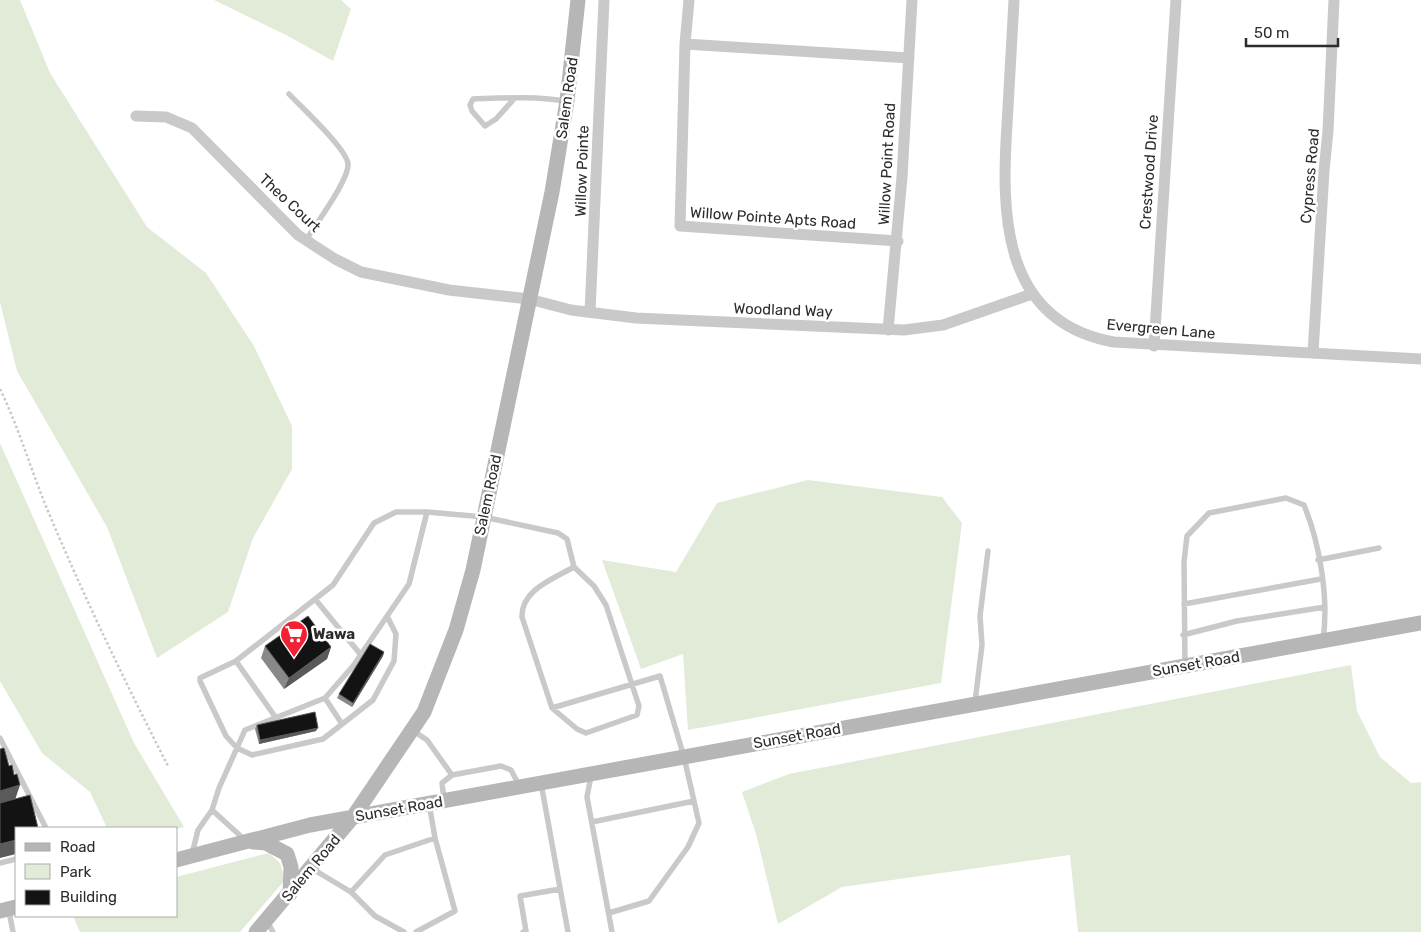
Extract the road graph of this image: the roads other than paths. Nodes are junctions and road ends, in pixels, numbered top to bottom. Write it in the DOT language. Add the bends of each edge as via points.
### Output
graph roads {
  1 [pos="578,0"];
  2 [pos="604,0"];
  3 [pos="689,0"];
  4 [pos="912,0"];
  5 [pos="1014,0"];
  6 [pos="1176,0"];
  7 [pos="1334,0"];
  8 [pos="685,44"];
  9 [pos="908,58"];
  10 [pos="289,94"];
  11 [pos="514,99"];
  12 [pos="567,101"];
  13 [pos="136,116"];
  14 [pos="306,240"];
  15 [pos="898,241"];
  16 [pos="1032,294"];
  17 [pos="529,299"];
  18 [pos="590,312"];
  19 [pos="888,330"];
  20 [pos="1154,346"];
  21 [pos="1313,353"];
  22 [pos="1421,359"];
  23 [pos="427,512"];
  24 [pos="484,517"];
  25 [pos="1379,548"];
  26 [pos="988,551"];
  27 [pos="1318,560"];
  28 [pos="574,567"];
  29 [pos="1321,579"];
  30 [pos="315,599"];
  31 [pos="1184,604"];
  32 [pos="1326,607"];
  33 [pos="388,618"];
  34 [pos="1421,623"];
  35 [pos="1184,635"];
  36 [pos="1323,641"];
  37 [pos="361,655"];
  38 [pos="236,661"];
  39 [pos="1185,666"];
  40 [pos="633,684"];
  41 [pos="325,698"];
  42 [pos="975,704"];
  43 [pos="552,708"];
  44 [pos="276,718"];
  45 [pos="342,724"];
  46 [pos="412,730"];
  47 [pos="0,738"];
  48 [pos="237,748"];
  49 [pos="3,751"];
  50 [pos="684,757"];
  51 [pos="591,774"];
  52 [pos="452,775"];
  53 [pos="541,783"];
  54 [pos="520,787"];
  55 [pos="444,800"];
  56 [pos="32,801"];
  57 [pos="694,801"];
  58 [pos="24,803"];
  59 [pos="429,803"];
  60 [pos="212,810"];
  61 [pos="353,817"];
  62 [pos="592,822"];
  63 [pos="45,827"];
  64 [pos="435,838"];
  65 [pos="246,842"];
  66 [pos="191,856"];
  67 [pos="15,859"];
  68 [pos="178,859"];
  69 [pos="0,863"];
  70 [pos="311,868"];
  71 [pos="560,889"];
  72 [pos="351,892"];
  73 [pos="290,894"];
  74 [pos="8,909"];
  75 [pos="609,912"];
  76 [pos="270,926"];
  77 [pos="13,932"];
  78 [pos="256,932"];
  79 [pos="404,932"];
  80 [pos="416,932"];
  81 [pos="523,932"];
  82 [pos="568,932"];
  83 [pos="612,932"];
  1 -- 12 [label="street, Salem Road"];
  2 -- 18 [label="street, Willow Pointe"];
  3 -- 8 [label="street"];
  4 -- 9 [label="street, Willow Point Road"];
  5 -- 16 [label="street, Evergreen Lane" via="1005,214 1013,250"];
  6 -- 20 [label="street, Crestwood Drive"];
  7 -- 21 [label="street, Cypress Road"];
  8 -- 9 [label="street"];
  8 -- 15 [label="street, Willow Pointe Apts Road" via="680,226"];
  9 -- 15 [label="street, Willow Point Road"];
  10 -- 14 [label="lane" via="341,149 348,162 336,194"];
  11 -- 11 [label="lane" via="473,100 470,105 485,126"];
  11 -- 12 [label="lane"];
  12 -- 17 [label="street, Salem Road"];
  13 -- 14 [label="street, Theo Court" via="166,117 192,128"];
  14 -- 17 [label="street, Theo Court" via="348,266 380,277 449,290"];
  15 -- 19 [label="street, Willow Point Road"];
  16 -- 19 [label="street, Woodland Way" via="943,325 917,330"];
  16 -- 20 [label="street, Evergreen Lane" via="1050,312 1080,331 1102,340"];
  17 -- 18 [label="street, Woodland Way"];
  17 -- 24 [label="street, Salem Road"];
  18 -- 19 [label="street, Woodland Way" via="636,318"];
  20 -- 21 [label="street, Evergreen Lane"];
  21 -- 22 [label="street, Evergreen Lane"];
  23 -- 24 [label="lane"];
  23 -- 30 [label="lane" via="396,512 374,523 333,585"];
  23 -- 33 [label="lane" via="409,584"];
  24 -- 28 [label="lane" via="563,535"];
  24 -- 46 [label="street, Salem Road" via="456,630 431,698"];
  25 -- 27 [label="lane"];
  26 -- 42 [label="lane"];
  27 -- 29 [label="lane"];
  27 -- 31 [label="lane" via="1312,525 1304,505 1286,498 1209,513 1187,536"];
  28 -- 40 [label="lane" via="594,586 606,605"];
  28 -- 43 [label="lane" via="535,590 525,598 522,606 522,617"];
  29 -- 31 [label="lane"];
  29 -- 32 [label="lane"];
  30 -- 37 [label="lane"];
  30 -- 38 [label="lane"];
  31 -- 35 [label="lane"];
  32 -- 35 [label="lane" via="1237,621"];
  32 -- 36 [label="lane"];
  33 -- 37 [label="lane"];
  33 -- 45 [label="lane" via="396,634 394,661 373,700"];
  34 -- 36 [label="street, Sunset Road"];
  35 -- 39 [label="lane"];
  36 -- 39 [label="street, Sunset Road"];
  37 -- 41 [label="lane"];
  38 -- 44 [label="lane"];
  38 -- 48 [label="lane" via="200,678 200,681 226,736"];
  39 -- 42 [label="street, Sunset Road"];
  40 -- 43 [label="lane"];
  40 -- 43 [label="lane" via="639,706 637,715 586,732 577,729"];
  40 -- 50 [label="lane" via="660,676"];
  41 -- 44 [label="lane"];
  41 -- 45 [label="lane"];
  42 -- 50 [label="street, Sunset Road"];
  44 -- 48 [label="lane" via="245,730"];
  45 -- 48 [label="lane" via="323,739 252,755"];
  46 -- 52 [label="lane" via="427,740"];
  46 -- 61 [label="street, Salem Road"];
  47 -- 49 [label="lane"];
  48 -- 60 [label="lane"];
  49 -- 56 [label="lane"];
  50 -- 51 [label="street, Sunset Road"];
  50 -- 57 [label="lane"];
  51 -- 53 [label="street, Sunset Road"];
  51 -- 62 [label="lane" via="587,797"];
  52 -- 54 [label="lane" via="502,766 511,770"];
  52 -- 55 [label="lane" via="442,783"];
  53 -- 54 [label="street, Sunset Road"];
  53 -- 71 [label="lane"];
  54 -- 55 [label="street, Sunset Road"];
  55 -- 59 [label="street, Sunset Road"];
  56 -- 58 [label="lane"];
  56 -- 63 [label="lane"];
  57 -- 62 [label="lane"];
  57 -- 75 [label="lane" via="699,823 688,847 649,901"];
  59 -- 61 [label="street, Sunset Road"];
  59 -- 64 [label="lane"];
  60 -- 65 [label="lane"];
  60 -- 66 [label="lane" via="198,830"];
  61 -- 65 [label="street, Sunset Road"];
  61 -- 70 [label="street, Salem Road"];
  62 -- 75 [label="lane"];
  64 -- 72 [label="lane" via="385,855"];
  64 -- 80 [label="lane" via="455,911"];
  65 -- 66 [label="street, Sunset Road"];
  65 -- 73 [label="street" via="266,843 286,854 291,867"];
  66 -- 68 [label="street, Sunset Road"];
  67 -- 69 [label="lane"];
  70 -- 72 [label="lane"];
  70 -- 73 [label="street, Salem Road"];
  71 -- 81 [label="lane" via="520,896 526,931"];
  71 -- 82 [label="lane"];
  72 -- 79 [label="lane" via="374,916"];
  73 -- 76 [label="street, Salem Road"];
  74 -- 77 [label="lane"];
  75 -- 83 [label="lane"];
  76 -- 78 [label="street, Salem Road"];
}
